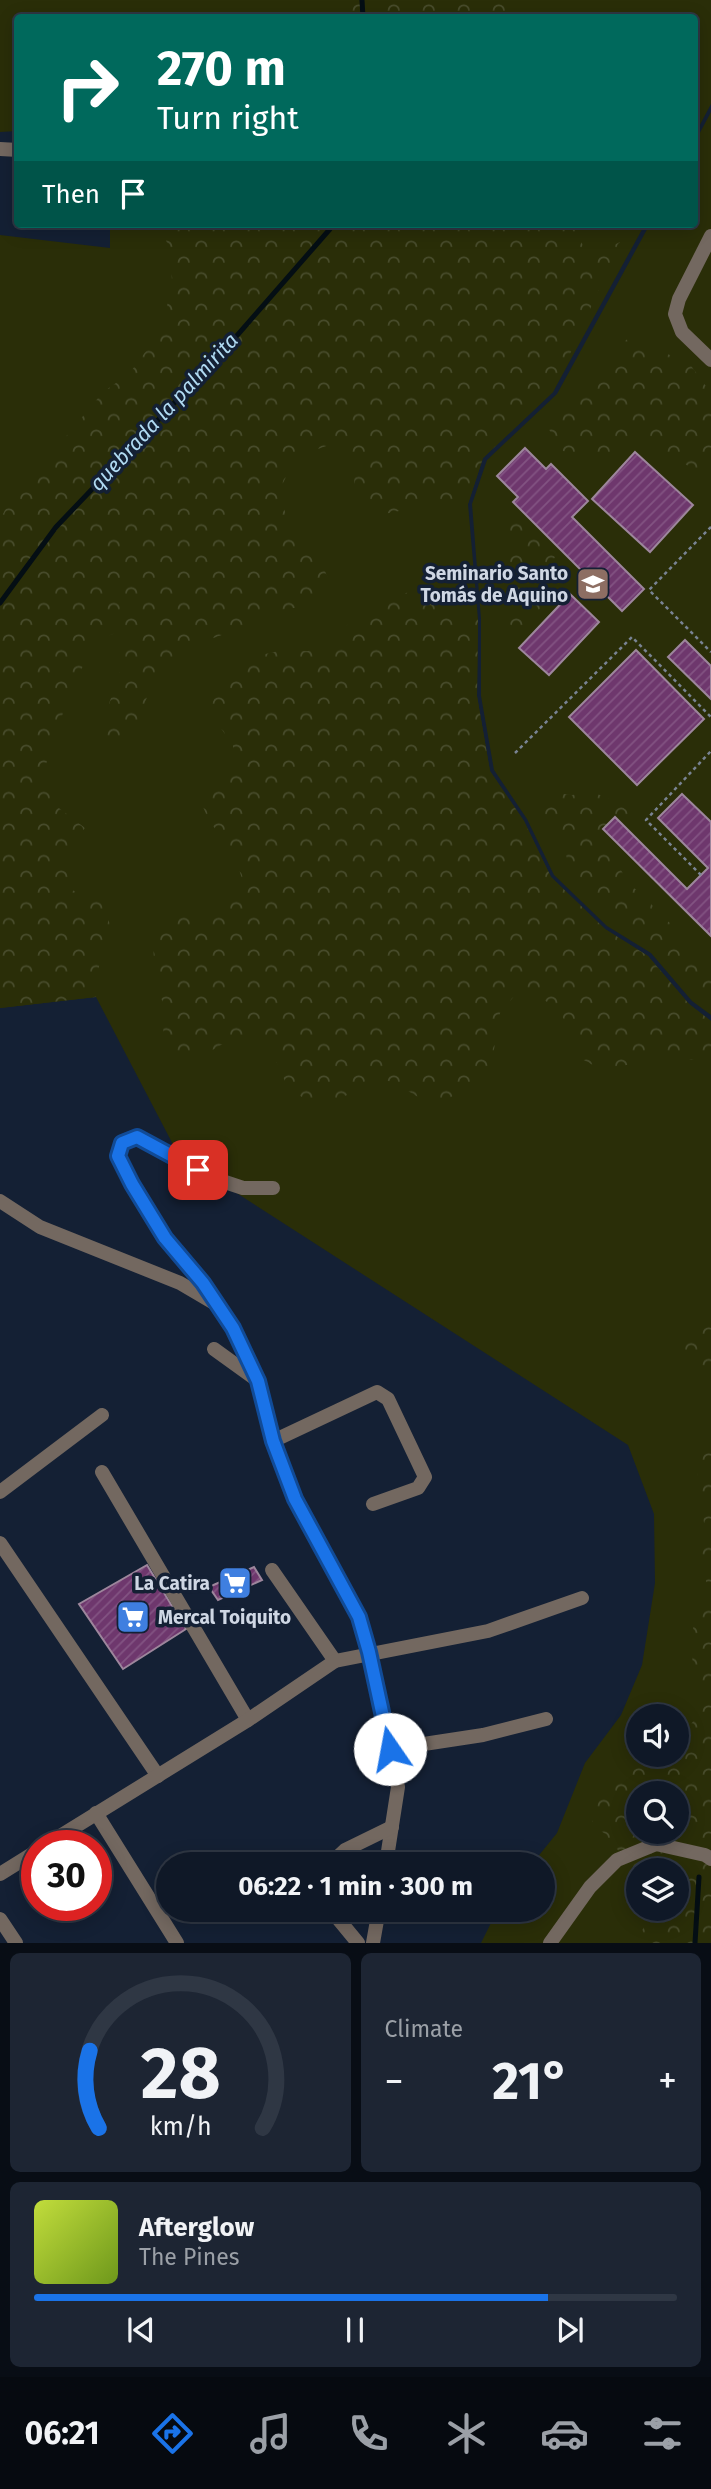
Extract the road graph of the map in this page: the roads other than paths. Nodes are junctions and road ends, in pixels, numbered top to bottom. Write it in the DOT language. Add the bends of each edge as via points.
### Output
graph roads {
  1 [pos="711,236"];
  2 [pos="711,360"];
  3 [pos="273,1188"];
  4 [pos="0,1201"];
  5 [pos="218,1305"];
  6 [pos="214,1349"];
  7 [pos="258,1381"];
  8 [pos="102,1415"];
  9 [pos="273,1441"];
  10 [pos="102,1472"];
  11 [pos="0,1492"];
  12 [pos="373,1504"];
  13 [pos="0,1542"];
  14 [pos="272,1570"];
  15 [pos="582,1598"];
  16 [pos="369,1652"];
  17 [pos="335,1661"];
  18 [pos="546,1719"];
  19 [pos="248,1720"];
  20 [pos="390,1749"];
  21 [pos="158,1776"];
  22 [pos="96,1813"];
  23 [pos="392,1827"];
  24 [pos="69,1830"];
  25 [pos="343,1852"];
  26 [pos="388,1852"];
  27 [pos="711,1860"];
  28 [pos="21,1861"];
  29 [pos="0,1874"];
  30 [pos="0,1919"];
  31 [pos="341,1922"];
  32 [pos="377,1922"];
  33 [pos="16,1943"];
  34 [pos="177,1943"];
  35 [pos="358,1943"];
  36 [pos="373,1943"];
  37 [pos="550,1943"];
  1 -- 2 [label="street" via="675,314 682,332"];
  3 -- 5 [label="street" via="243,1188 219,1180 137,1137 122,1143 118,1156 132,1184 165,1238"];
  4 -- 5 [label="street" via="40,1227 180,1283"];
  5 -- 7 [label="street"];
  6 -- 7 [label="street"];
  7 -- 9 [label="street"];
  8 -- 11 [label="street"];
  9 -- 12 [label="street" via="377,1392 388,1399 425,1477 418,1488"];
  9 -- 16 [label="street" via="295,1499 359,1617"];
  10 -- 19 [label="street"];
  13 -- 21 [label="street"];
  14 -- 17 [label="street"];
  15 -- 16 [label="street" via="488,1630"];
  16 -- 17 [label="street"];
  16 -- 20 [label="street"];
  17 -- 19 [label="street"];
  18 -- 20 [label="street" via="483,1735"];
  19 -- 21 [label="street"];
  20 -- 23 [label="street" via="398,1787"];
  21 -- 22 [label="street"];
  22 -- 24 [label="street"];
  22 -- 34 [label="street"];
  23 -- 25 [label="street"];
  23 -- 26 [label="street"];
  27 -- 37 [label="street" via="656,1844 617,1860 590,1887"];
  28 -- 29 [label="street"];
  30 -- 33 [label="street"];
  31 -- 35 [label="street"];
  32 -- 36 [label="street"];
}
